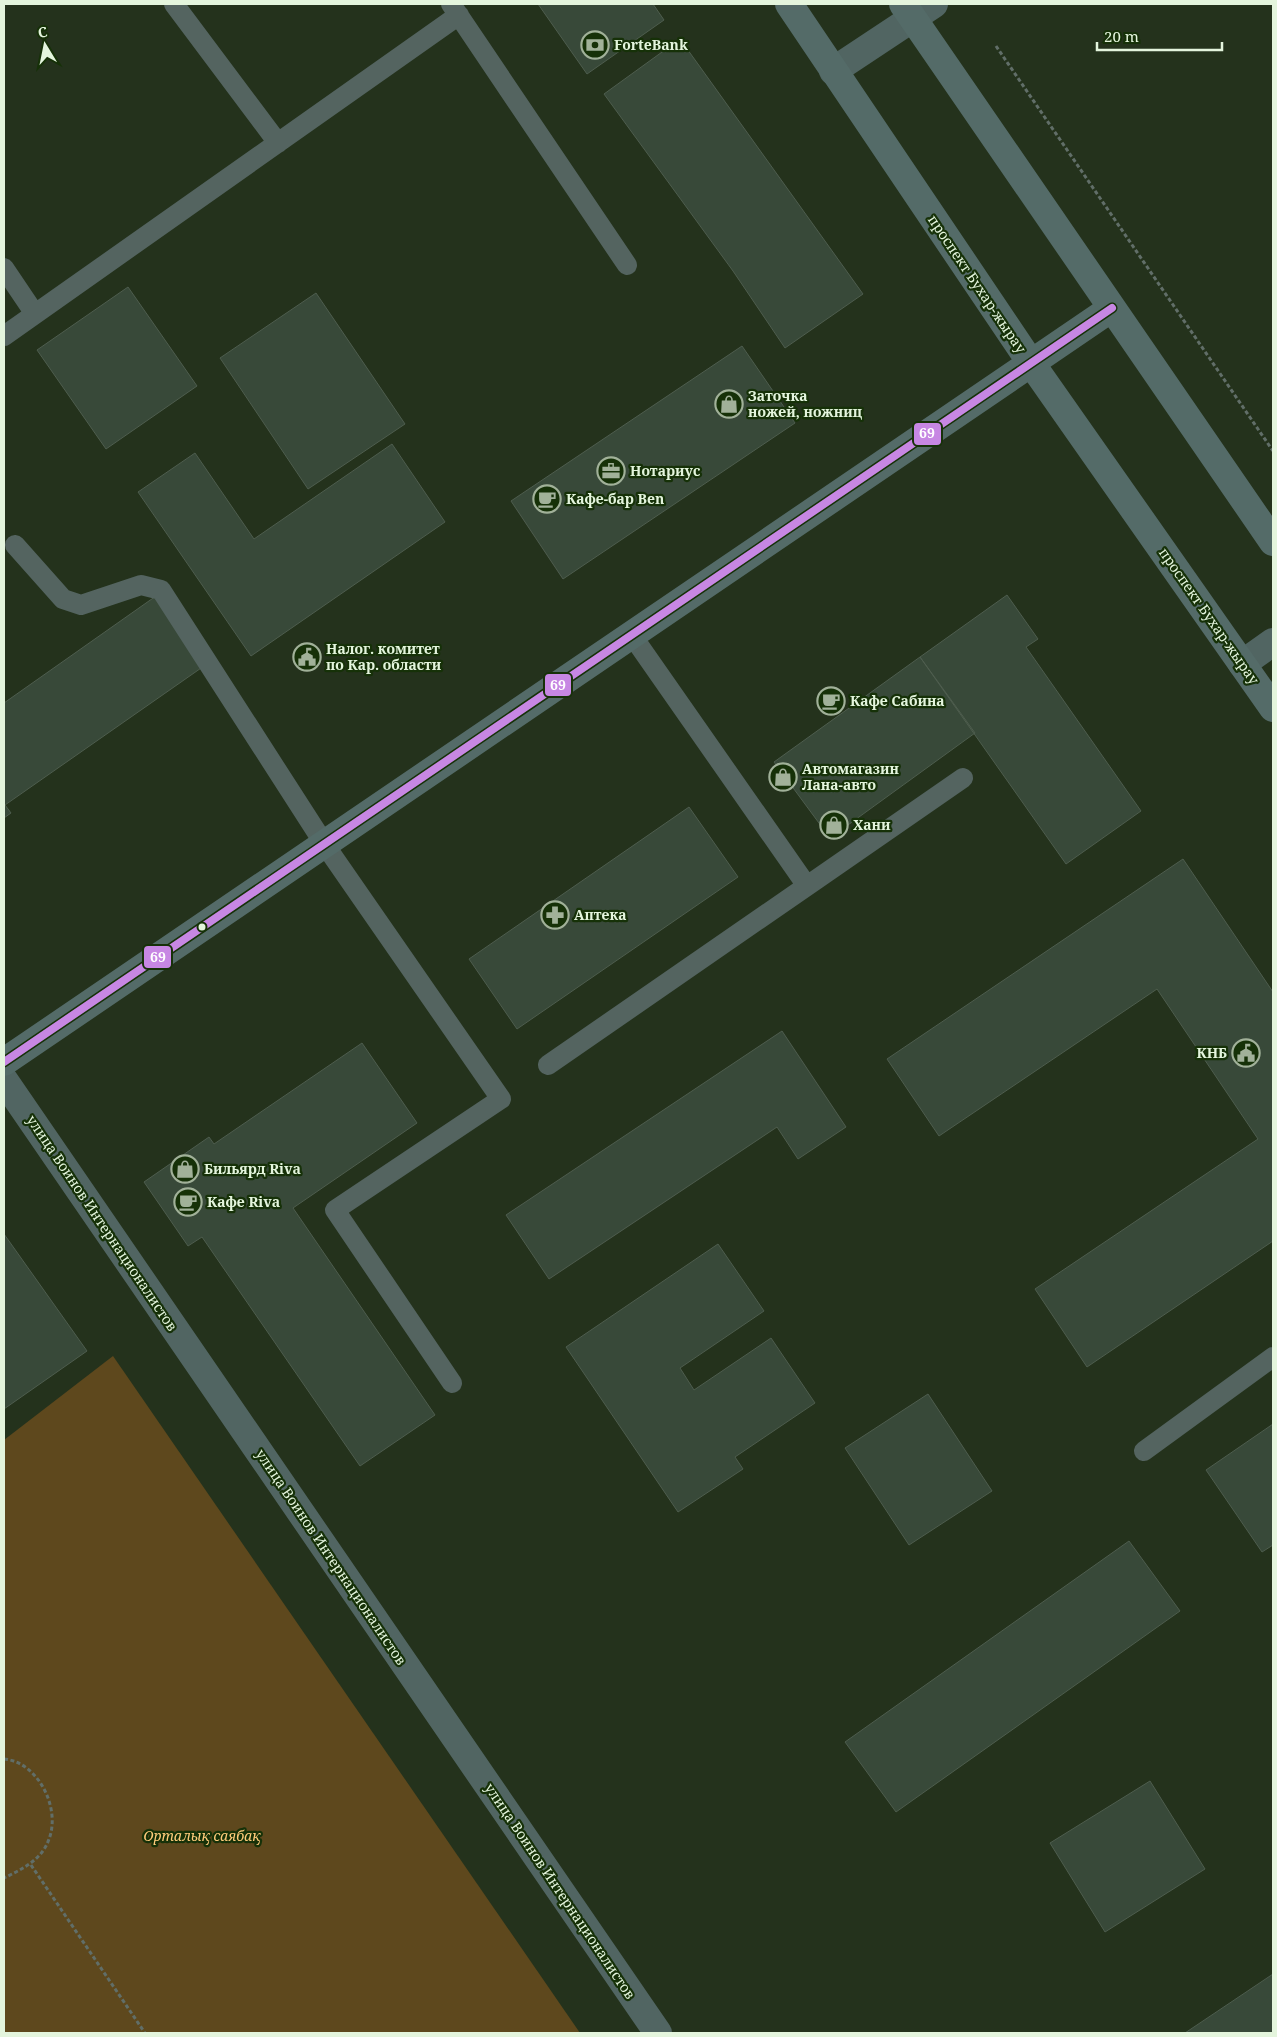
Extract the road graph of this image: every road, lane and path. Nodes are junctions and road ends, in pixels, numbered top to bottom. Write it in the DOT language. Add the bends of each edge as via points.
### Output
graph roads {
  1 [pos="174,4"];
  2 [pos="790,4"];
  3 [pos="455,9"];
  4 [pos="917,9"];
  5 [pos="996,46"];
  6 [pos="833,71"];
  7 [pos="278,143"];
  8 [pos="627,265"];
  9 [pos="4,268"];
  10 [pos="1112,308"];
  11 [pos="34,314"];
  12 [pos="4,336"];
  13 [pos="1031,363"];
  14 [pos="1273,452"];
  15 [pos="1273,542"];
  16 [pos="15,545"];
  17 [pos="631,634"];
  18 [pos="1273,642"];
  19 [pos="1242,664"];
  20 [pos="1273,708"];
  21 [pos="963,778"];
  22 [pos="324,844"];
  23 [pos="807,886"];
  24 [pos="4,1062"];
  25 [pos="548,1065"];
  26 [pos="4,1080"];
  27 [pos="1273,1357"];
  28 [pos="452,1383"];
  29 [pos="1144,1451"];
  30 [pos="4,1759"];
  31 [pos="31,1865"];
  32 [pos="4,1878"];
  33 [pos="145,2033"];
  34 [pos="658,2033"];
  1 -- 7 [label="lane"];
  2 -- 6 [label="main road, проспект Бухар-жырау"];
  3 -- 7 [label="lane"];
  3 -- 8 [label="lane"];
  4 -- 6 [label="main road"];
  4 -- 10 [label="main road"];
  5 -- 14 [label="path"];
  6 -- 13 [label="main road, проспект Бухар-жырау"];
  7 -- 11 [label="lane"];
  9 -- 11 [label="lane"];
  10 -- 13 [label="main road"];
  10 -- 15 [label="main road"];
  11 -- 12 [label="lane"];
  13 -- 17 [label="main road"];
  13 -- 19 [label="main road, проспект Бухар-жырау"];
  16 -- 22 [label="lane" via="63,599 81,605 141,585 161,590"];
  17 -- 22 [label="main road"];
  17 -- 23 [label="lane"];
  18 -- 19 [label="main road"];
  19 -- 20 [label="main road, проспект Бухар-жырау"];
  21 -- 23 [label="lane"];
  22 -- 24 [label="main road"];
  22 -- 28 [label="lane" via="500,1099 336,1210"];
  23 -- 25 [label="lane"];
  26 -- 34 [label="main road, улица Воинов Интернационалистов"];
  27 -- 29 [label="lane"];
  30 -- 31 [label="path" via="13,1760 39,1779 53,1807 50,1839"];
  31 -- 32 [label="path"];
  31 -- 33 [label="path"];
}
